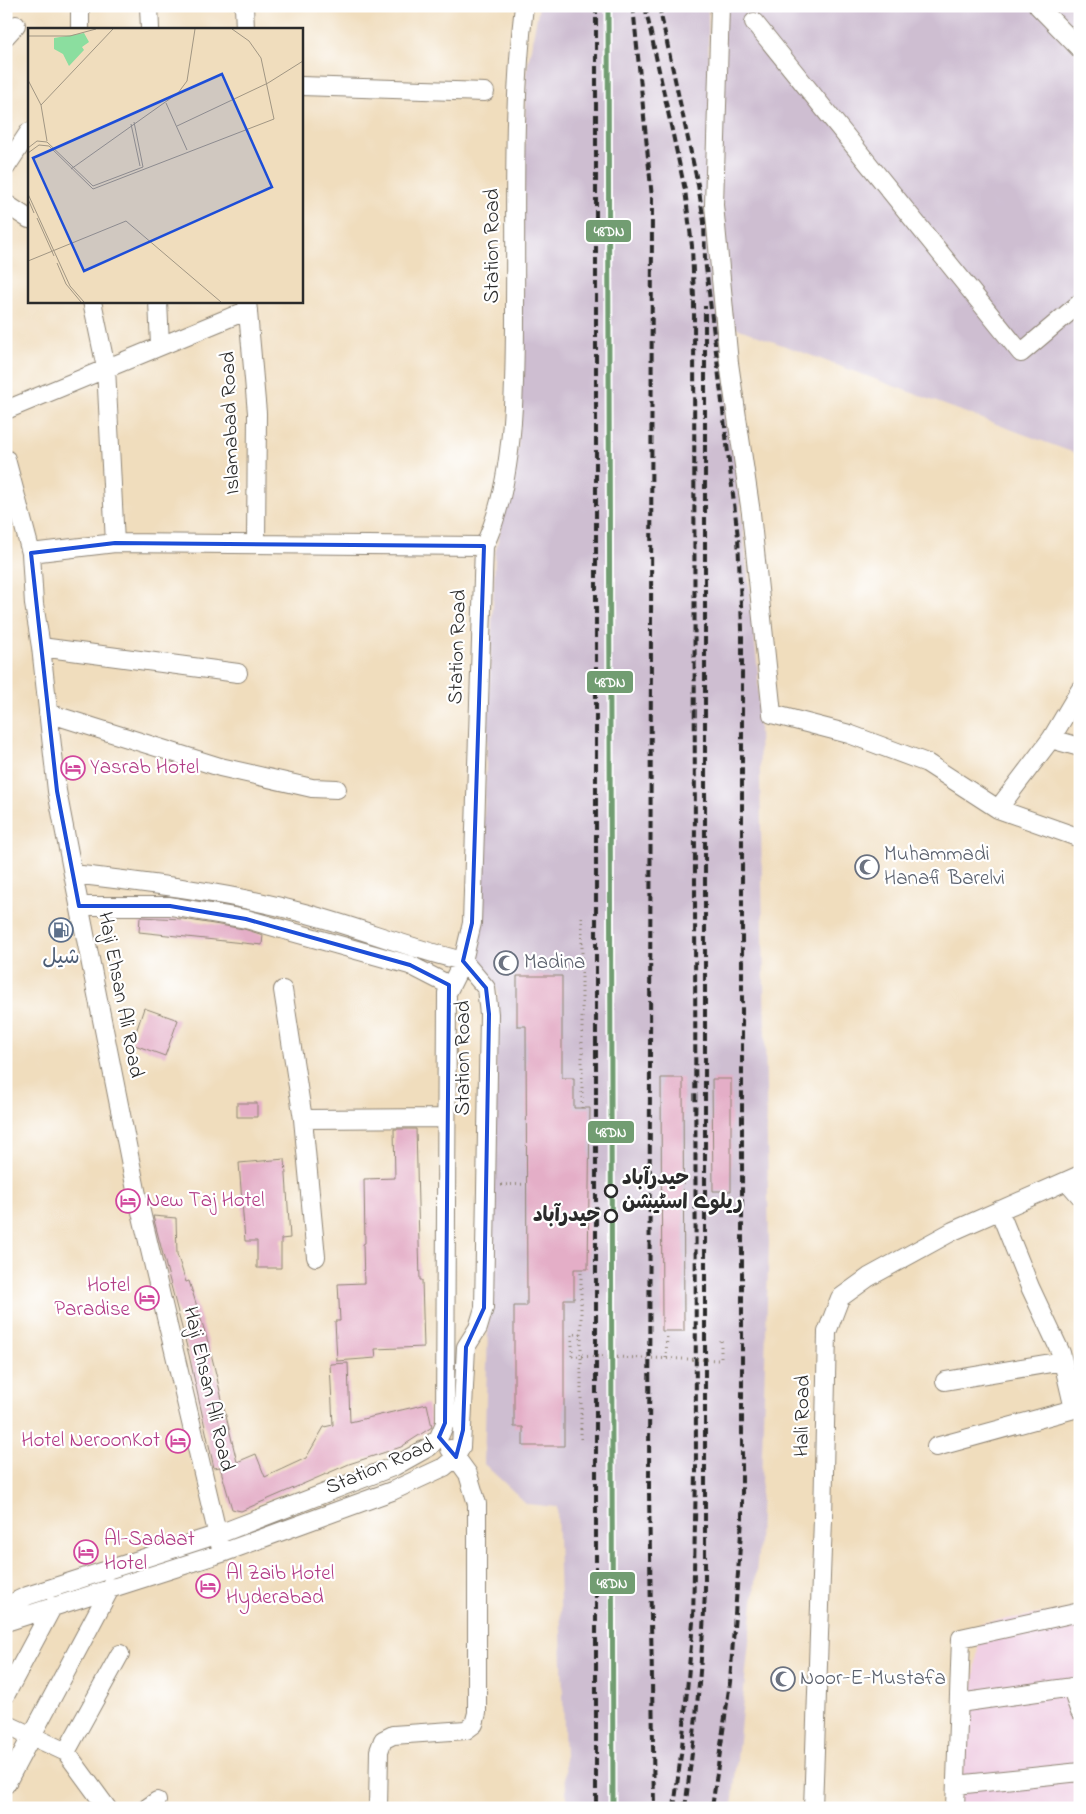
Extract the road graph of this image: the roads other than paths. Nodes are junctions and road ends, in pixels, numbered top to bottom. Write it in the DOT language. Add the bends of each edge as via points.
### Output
graph roads {
  1 [pos="80,6"];
  2 [pos="149,6"];
  3 [pos="244,6"];
  4 [pos="524,6"];
  5 [pos="720,6"];
  6 [pos="1038,6"];
  7 [pos="754,22"];
  8 [pos="80,28"];
  9 [pos="150,28"];
  10 [pos="244,28"];
  11 [pos="1080,49"];
  12 [pos="302,86"];
  13 [pos="485,92"];
  14 [pos="28,134"];
  15 [pos="6,167"];
  16 [pos="6,204"];
  17 [pos="28,218"];
  18 [pos="92,302"];
  19 [pos="158,302"];
  20 [pos="1080,303"];
  21 [pos="248,306"];
  22 [pos="160,345"];
  23 [pos="106,368"];
  24 [pos="6,410"];
  25 [pos="6,459"];
  26 [pos="115,543"];
  27 [pos="256,544"];
  28 [pos="484,546"];
  29 [pos="31,552"];
  30 [pos="42,647"];
  31 [pos="238,673"];
  32 [pos="1080,690"];
  33 [pos="48,713"];
  34 [pos="1051,739"];
  35 [pos="1080,747"];
  36 [pos="337,789"];
  37 [pos="998,809"];
  38 [pos="1080,838"];
  39 [pos="72,874"];
  40 [pos="79,906"];
  41 [pos="463,961"];
  42 [pos="449,985"];
  43 [pos="283,990"];
  44 [pos="446,1118"];
  45 [pos="303,1119"];
  46 [pos="1073,1178"];
  47 [pos="1080,1196"];
  48 [pos="999,1210"];
  49 [pos="316,1258"];
  50 [pos="1063,1361"];
  51 [pos="946,1381"];
  52 [pos="1077,1409"];
  53 [pos="440,1437"];
  54 [pos="936,1447"];
  55 [pos="456,1457"];
  56 [pos="218,1534"];
  57 [pos="222,1553"];
  58 [pos="110,1587"];
  59 [pos="6,1606"];
  60 [pos="53,1606"];
  61 [pos="1080,1612"];
  62 [pos="6,1622"];
  63 [pos="120,1654"];
  64 [pos="1075,1686"];
  65 [pos="6,1694"];
  66 [pos="959,1703"];
  67 [pos="1080,1712"];
  68 [pos="6,1724"];
  69 [pos="31,1736"];
  70 [pos="66,1752"];
  71 [pos="1080,1772"];
  72 [pos="6,1784"];
  73 [pos="956,1785"];
  74 [pos="107,1808"];
  75 [pos="378,1808"];
  76 [pos="813,1808"];
  77 [pos="955,1808"];
  1 -- 8 [label="street"];
  2 -- 9 [label="street"];
  3 -- 10 [label="street"];
  4 -- 28 [label="street, Station Road" via="515,101 515,358 510,443 495,524"];
  5 -- 37 [label="street" via="714,205 729,363 751,513 772,714 849,734 927,763"];
  6 -- 11 [label="street"];
  7 -- 20 [label="street" via="1021,353"];
  12 -- 13 [label="street"];
  14 -- 15 [label="street"];
  16 -- 17 [label="street"];
  18 -- 23 [label="street"];
  19 -- 22 [label="street"];
  21 -- 22 [label="street"];
  21 -- 27 [label="street, Islamabad Road" via="258,413"];
  22 -- 23 [label="street"];
  23 -- 24 [label="street"];
  23 -- 26 [label="street"];
  25 -- 29 [label="street, Haji Ehsan Ali Road"];
  26 -- 27 [label="street"];
  26 -- 29 [label="street"];
  27 -- 28 [label="street"];
  28 -- 41 [label="street, Station Road" via="472,923"];
  29 -- 30 [label="street, Haji Ehsan Ali Road" via="34,604"];
  30 -- 31 [label="street"];
  30 -- 33 [label="street, Haji Ehsan Ali Road"];
  32 -- 34 [label="street"];
  33 -- 36 [label="street" via="220,767 312,788"];
  33 -- 39 [label="street, Haji Ehsan Ali Road" via="57,791"];
  34 -- 35 [label="street"];
  34 -- 37 [label="street"];
  37 -- 38 [label="street"];
  39 -- 40 [label="street, Haji Ehsan Ali Road"];
  39 -- 41 [label="street" via="177,887 299,911 379,935 422,952"];
  40 -- 42 [label="street" via="170,906 246,919 410,965"];
  40 -- 56 [label="street, Haji Ehsan Ali Road" via="137,1194"];
  41 -- 42 [label="street"];
  41 -- 55 [label="street, Station Road" via="486,988 489,1014 484,1308 478,1328 466,1347 463,1430"];
  42 -- 44 [label="street, Station Road"];
  43 -- 45 [label="street"];
  44 -- 45 [label="street"];
  44 -- 53 [label="street, Station Road" via="445,1423"];
  45 -- 49 [label="street"];
  46 -- 47 [label="street"];
  46 -- 48 [label="street, Hali Road"];
  48 -- 50 [label="street"];
  48 -- 76 [label="street, Hali Road" via="868,1277 840,1298 827,1332"];
  50 -- 51 [label="street"];
  50 -- 52 [label="street"];
  52 -- 54 [label="street"];
  53 -- 55 [label="street"];
  53 -- 56 [label="street, Station Road" via="395,1466"];
  55 -- 57 [label="street, Station Road" via="430,1475 392,1491"];
  55 -- 75 [label="street" via="468,1474 476,1504 477,1713 474,1724 466,1730 393,1735 383,1740 379,1751"];
  56 -- 57 [label="street, Haji Ehsan Ali Road"];
  56 -- 59 [label="street, Station Road" via="27,1596"];
  57 -- 58 [label="street, Station Road"];
  58 -- 60 [label="street, Station Road"];
  58 -- 69 [label="street"];
  60 -- 62 [label="street, Station Road"];
  60 -- 65 [label="street"];
  61 -- 66 [label="street" via="961,1638"];
  63 -- 70 [label="street"];
  64 -- 66 [label="street"];
  64 -- 67 [label="street"];
  66 -- 73 [label="street"];
  68 -- 69 [label="street"];
  69 -- 70 [label="street"];
  69 -- 72 [label="street"];
  70 -- 74 [label="street"];
  71 -- 73 [label="street"];
  73 -- 77 [label="street"];
}
